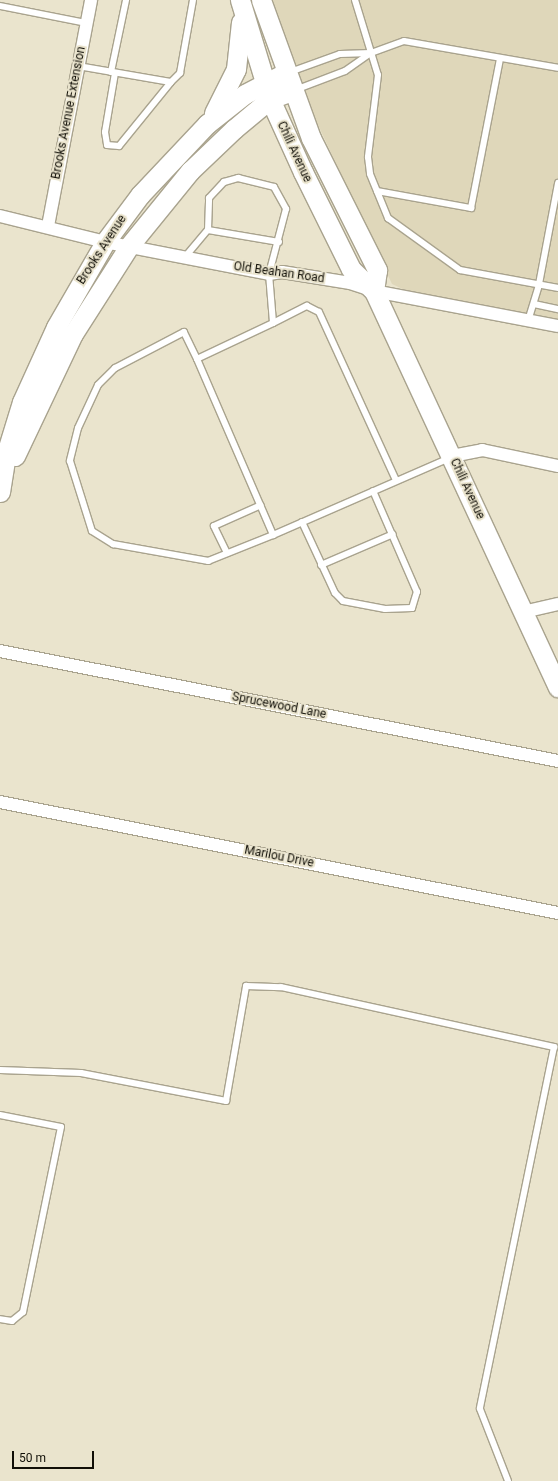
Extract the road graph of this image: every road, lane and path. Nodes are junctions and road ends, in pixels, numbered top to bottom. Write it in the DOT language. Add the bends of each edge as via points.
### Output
graph roads {
  1 [pos="91,0"];
  2 [pos="126,0"];
  3 [pos="193,0"];
  4 [pos="261,0"];
  5 [pos="355,0"];
  6 [pos="241,4"];
  7 [pos="0,6"];
  8 [pos="86,23"];
  9 [pos="371,53"];
  10 [pos="500,59"];
  11 [pos="78,66"];
  12 [pos="558,68"];
  13 [pos="113,72"];
  14 [pos="285,73"];
  15 [pos="171,82"];
  16 [pos="267,91"];
  17 [pos="292,91"];
  18 [pos="207,124"];
  19 [pos="558,183"];
  20 [pos="377,191"];
  21 [pos="0,216"];
  22 [pos="48,226"];
  23 [pos="208,230"];
  24 [pos="105,242"];
  25 [pos="279,242"];
  26 [pos="129,246"];
  27 [pos="185,257"];
  28 [pos="270,274"];
  29 [pos="539,284"];
  30 [pos="558,288"];
  31 [pos="374,291"];
  32 [pos="534,304"];
  33 [pos="558,309"];
  34 [pos="528,321"];
  35 [pos="273,323"];
  36 [pos="558,326"];
  37 [pos="197,359"];
  38 [pos="452,456"];
  39 [pos="558,466"];
  40 [pos="396,480"];
  41 [pos="1,488"];
  42 [pos="373,491"];
  43 [pos="261,505"];
  44 [pos="302,522"];
  45 [pos="393,534"];
  46 [pos="273,535"];
  47 [pos="227,553"];
  48 [pos="322,566"];
  49 [pos="558,604"];
  50 [pos="523,612"];
  51 [pos="0,651"];
  52 [pos="558,687"];
  53 [pos="558,761"];
  54 [pos="0,802"];
  55 [pos="558,913"];
  56 [pos="0,1070"];
  57 [pos="0,1115"];
  58 [pos="0,1319"];
  59 [pos="508,1481"];
  1 -- 8 [label="street, Brooks Avenue Extension"];
  2 -- 13 [label="lane"];
  3 -- 15 [label="lane" via="180,73"];
  4 -- 14 [label="main road, Chili Avenue"];
  5 -- 9 [label="lane"];
  6 -- 16 [label="main road, Chili Avenue"];
  6 -- 18 [label="main road" via="236,69 226,93"];
  7 -- 8 [label="lane"];
  8 -- 11 [label="street, Brooks Avenue Extension"];
  9 -- 10 [label="lane" via="396,42 410,41"];
  9 -- 14 [label="lane" via="340,54"];
  9 -- 17 [label="lane" via="345,71"];
  9 -- 20 [label="lane" via="378,76 368,156 370,174"];
  10 -- 12 [label="lane"];
  10 -- 20 [label="lane" via="471,208"];
  11 -- 13 [label="lane"];
  11 -- 22 [label="street, Brooks Avenue Extension"];
  13 -- 15 [label="lane"];
  13 -- 15 [label="lane" via="105,132 107,145 119,146"];
  14 -- 16 [label="main road, Brooks Avenue"];
  14 -- 17 [label="main road, Chili Avenue"];
  16 -- 17 [label="main road, Brooks Avenue"];
  16 -- 18 [label="main road, Brooks Avenue"];
  16 -- 26 [label="main road, Brooks Avenue" via="251,112 190,171"];
  16 -- 31 [label="main road, Chili Avenue" via="350,269"];
  17 -- 31 [label="main road, Chili Avenue" via="342,206 377,270"];
  18 -- 24 [label="main road, Brooks Avenue" via="140,195"];
  19 -- 29 [label="lane"];
  20 -- 29 [label="lane" via="388,218 460,270"];
  21 -- 22 [label="street, Old Beahan Road"];
  22 -- 24 [label="street, Old Beahan Road"];
  23 -- 25 [label="lane"];
  23 -- 25 [label="lane" via="209,198 224,182 238,178 274,187 286,209"];
  23 -- 27 [label="lane"];
  24 -- 26 [label="street, Old Beahan Road"];
  24 -- 41 [label="main road, Brooks Avenue" via="56,327 22,402 6,454"];
  25 -- 28 [label="lane"];
  26 -- 27 [label="street, Old Beahan Road"];
  26 -- 41 [label="main road, Brooks Avenue" via="72,334"];
  27 -- 28 [label="street, Old Beahan Road"];
  28 -- 31 [label="street, Old Beahan Road" via="282,272"];
  28 -- 35 [label="lane"];
  29 -- 30 [label="lane"];
  29 -- 32 [label="lane"];
  31 -- 34 [label="street, Old Beahan Road"];
  31 -- 38 [label="main road, Chili Avenue"];
  32 -- 33 [label="lane"];
  32 -- 34 [label="lane"];
  34 -- 36 [label="street, Old Beahan Road"];
  35 -- 37 [label="lane"];
  35 -- 40 [label="lane" via="307,306 319,312"];
  37 -- 43 [label="lane"];
  37 -- 47 [label="lane" via="184,332 115,368 98,385 78,428 70,461 92,531 113,544 208,561"];
  38 -- 39 [label="street" via="482,450"];
  38 -- 40 [label="lane"];
  38 -- 50 [label="main road, Chili Avenue"];
  40 -- 42 [label="lane"];
  42 -- 44 [label="lane"];
  42 -- 45 [label="lane"];
  43 -- 46 [label="lane"];
  43 -- 47 [label="lane" via="214,526"];
  44 -- 46 [label="lane"];
  44 -- 48 [label="lane"];
  45 -- 48 [label="lane"];
  45 -- 48 [label="lane" via="417,592 412,608 385,609 343,601"];
  46 -- 47 [label="lane"];
  49 -- 50 [label="street"];
  50 -- 52 [label="main road, Chili Avenue"];
  51 -- 53 [label="street, Sprucewood Lane"];
  54 -- 55 [label="street, Marilou Drive"];
  56 -- 59 [label="lane" via="81,1073 226,1102 246,986 281,986 554,1047 480,1409"];
  57 -- 58 [label="lane" via="61,1127 23,1312 12,1321"];
}
